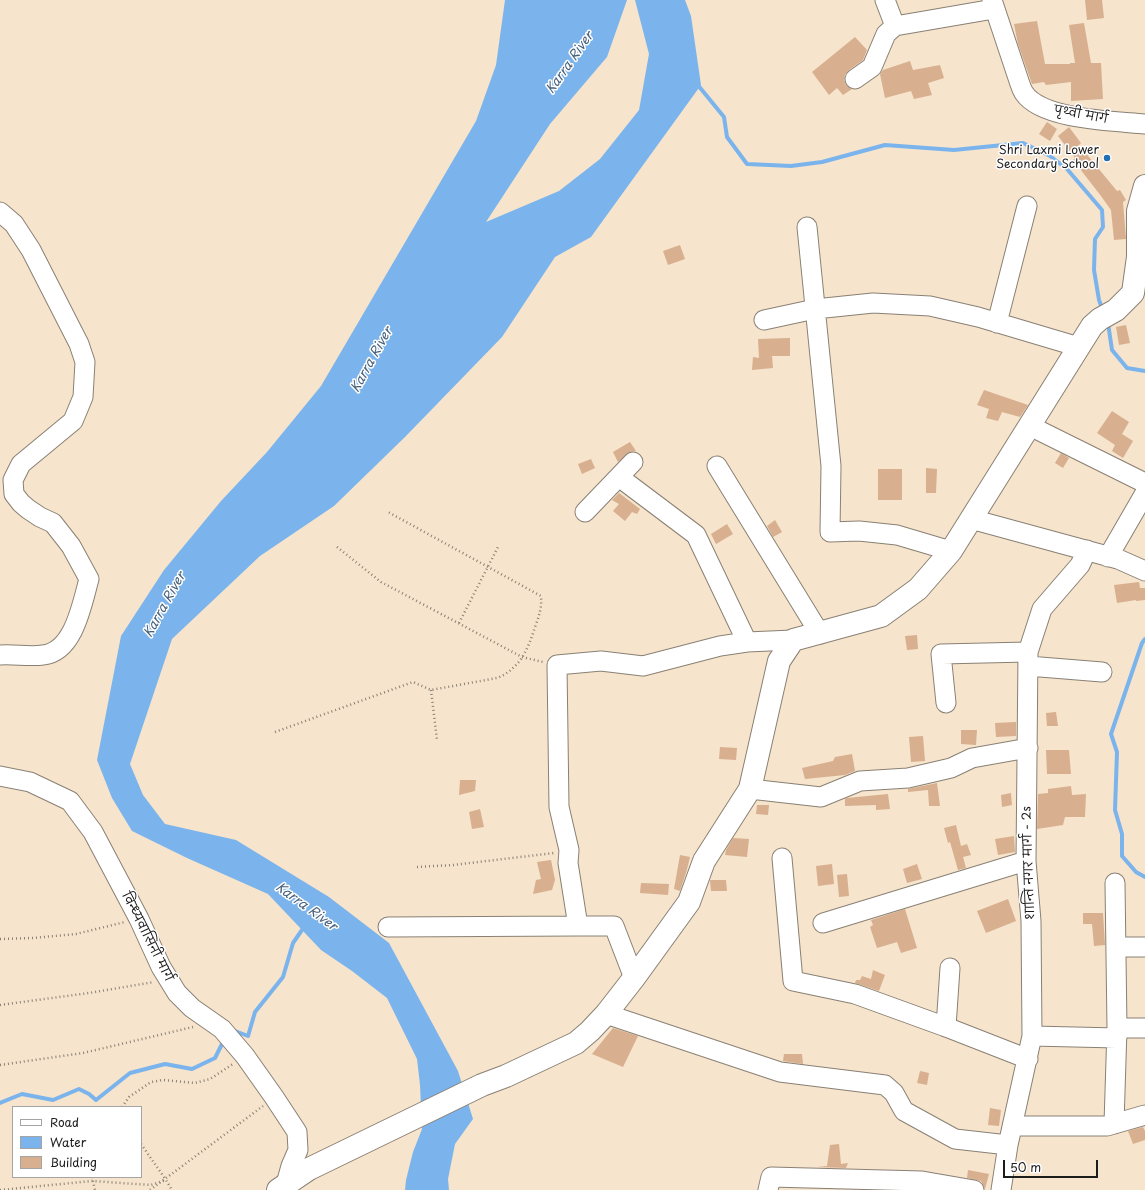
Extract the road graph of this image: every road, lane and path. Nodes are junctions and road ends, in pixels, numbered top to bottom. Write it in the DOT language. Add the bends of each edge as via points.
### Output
graph roads {
  1 [pos="885,0"];
  2 [pos="993,4"];
  3 [pos="895,26"];
  4 [pos="855,79"];
  5 [pos="1145,124"];
  6 [pos="1145,186"];
  7 [pos="1027,206"];
  8 [pos="0,212"];
  9 [pos="807,227"];
  10 [pos="815,309"];
  11 [pos="764,320"];
  12 [pos="997,323"];
  13 [pos="1079,347"];
  14 [pos="1030,426"];
  15 [pos="633,462"];
  16 [pos="717,466"];
  17 [pos="618,477"];
  18 [pos="1145,483"];
  19 [pos="1145,493"];
  20 [pos="388,512"];
  21 [pos="585,512"];
  22 [pos="971,518"];
  23 [pos="499,545"];
  24 [pos="337,547"];
  25 [pos="1087,550"];
  26 [pos="951,551"];
  27 [pos="1108,557"];
  28 [pos="488,567"];
  29 [pos="1145,571"];
  30 [pos="459,623"];
  31 [pos="820,634"];
  32 [pos="793,640"];
  33 [pos="747,642"];
  34 [pos="0,655"];
  35 [pos="522,657"];
  36 [pos="1028,659"];
  37 [pos="557,665"];
  38 [pos="1102,672"];
  39 [pos="431,690"];
  40 [pos="946,704"];
  41 [pos="275,732"];
  42 [pos="437,740"];
  43 [pos="1028,748"];
  44 [pos="0,776"];
  45 [pos="750,789"];
  46 [pos="568,850"];
  47 [pos="782,858"];
  48 [pos="1026,861"];
  49 [pos="417,867"];
  50 [pos="1114,883"];
  51 [pos="139,919"];
  52 [pos="823,923"];
  53 [pos="578,926"];
  54 [pos="388,927"];
  55 [pos="0,939"];
  56 [pos="1145,947"];
  57 [pos="1117,948"];
  58 [pos="950,968"];
  59 [pos="634,978"];
  60 [pos="168,979"];
  61 [pos="0,1005"];
  62 [pos="606,1014"];
  63 [pos="211,1022"];
  64 [pos="946,1027"];
  65 [pos="1145,1028"];
  66 [pos="1117,1033"];
  67 [pos="1032,1036"];
  68 [pos="245,1056"];
  69 [pos="1028,1059"];
  70 [pos="0,1065"];
  71 [pos="274,1097"];
  72 [pos="123,1106"];
  73 [pos="1145,1115"];
  74 [pos="1114,1124"];
  75 [pos="1013,1126"];
  76 [pos="142,1145"];
  77 [pos="1008,1145"];
  78 [pos="166,1180"];
  79 [pos="92,1181"];
  80 [pos="28,1187"];
  81 [pos="282,1187"];
  82 [pos="0,1190"];
  83 [pos="31,1190"];
  84 [pos="95,1190"];
  85 [pos="150,1190"];
  86 [pos="172,1190"];
  87 [pos="768,1190"];
  88 [pos="974,1190"];
  89 [pos="1001,1190"];
  1 -- 3 [label="street"];
  2 -- 3 [label="street"];
  2 -- 5 [label="street, पृथ्वी मार्ग" via="1020,84 1031,100 1050,111 1093,120"];
  3 -- 4 [label="street" via="886,34 872,67"];
  6 -- 13 [label="main road" via="1138,211 1138,257 1133,293 1092,326"];
  7 -- 12 [label="street"];
  8 -- 34 [label="street" via="14,224 31,250 79,344 85,362 83,397 73,421 21,464 13,480 14,494 21,503 53,523 71,546 89,579 71,635 56,652 43,656"];
  9 -- 10 [label="street"];
  10 -- 11 [label="street"];
  10 -- 12 [label="street" via="873,303 930,306"];
  10 -- 26 [label="street" via="831,466 830,532 859,531 897,535"];
  12 -- 13 [label="street"];
  13 -- 14 [label="main road"];
  14 -- 18 [label="street"];
  14 -- 22 [label="main road"];
  15 -- 17 [label="street"];
  16 -- 31 [label="street"];
  17 -- 21 [label="street"];
  17 -- 33 [label="street" via="696,535"];
  19 -- 27 [label="street"];
  20 -- 28 [label="path"];
  22 -- 25 [label="street"];
  22 -- 26 [label="main road"];
  23 -- 28 [label="path"];
  24 -- 30 [label="path" via="381,582"];
  25 -- 27 [label="street"];
  25 -- 36 [label="street, शान्ति नगर मार्ग - 2s" via="1080,565 1042,609"];
  26 -- 31 [label="main road" via="918,589 881,616"];
  27 -- 29 [label="street"];
  28 -- 30 [label="path"];
  28 -- 35 [label="path" via="541,596 542,608"];
  30 -- 35 [label="path"];
  31 -- 32 [label="main road"];
  32 -- 33 [label="street"];
  32 -- 45 [label="main road" via="779,661"];
  33 -- 37 [label="street" via="720,646 643,666 601,661"];
  35 -- 37 [label="path"];
  35 -- 39 [label="path" via="507,674 497,678"];
  36 -- 38 [label="street"];
  36 -- 40 [label="street" via="942,654"];
  36 -- 43 [label="street, शान्ति नगर मार्ग - 2s"];
  37 -- 46 [label="street" via="559,807"];
  39 -- 41 [label="path" via="413,682"];
  39 -- 42 [label="path"];
  43 -- 45 [label="street" via="972,758 951,768 908,778 860,781 822,797"];
  43 -- 48 [label="street, शान्ति नगर मार्ग - 2s"];
  44 -- 51 [label="street, विन्ध्यवासिनी मार्ग" via="30,782 70,801 93,832"];
  45 -- 59 [label="main road" via="704,861 689,902"];
  46 -- 49 [label="path" via="460,865"];
  46 -- 53 [label="street"];
  47 -- 64 [label="street" via="793,981 855,994"];
  48 -- 52 [label="street"];
  48 -- 67 [label="street, शान्ति नगर मार्ग - 2s" via="1031,921"];
  50 -- 57 [label="street"];
  51 -- 55 [label="path" via="76,934"];
  51 -- 60 [label="street, विन्ध्यवासिनी मार्ग"];
  53 -- 54 [label="street"];
  53 -- 59 [label="street" via="614,926"];
  56 -- 57 [label="street"];
  57 -- 66 [label="street"];
  58 -- 64 [label="street"];
  59 -- 62 [label="main road"];
  60 -- 61 [label="path"];
  60 -- 63 [label="street, विन्ध्यवासिनी मार्ग" via="192,1008"];
  62 -- 77 [label="street" via="780,1072 885,1085 894,1093 904,1111 955,1139"];
  62 -- 81 [label="main road" via="576,1043 482,1085 309,1170"];
  63 -- 68 [label="street, विन्ध्यवासिनी मार्ग" via="222,1029"];
  63 -- 70 [label="path" via="83,1053"];
  64 -- 69 [label="street"];
  65 -- 66 [label="street"];
  66 -- 67 [label="street"];
  66 -- 74 [label="street"];
  67 -- 69 [label="street, शान्ति नगर मार्ग - 2s"];
  68 -- 71 [label="street, विन्ध्यवासिनी मार्ग"];
  68 -- 72 [label="path" via="210,1079 195,1083 163,1080 151,1082 128,1097"];
  69 -- 75 [label="street, शान्ति नगर मार्ग - 2s"];
  71 -- 78 [label="path"];
  71 -- 81 [label="street, विन्ध्यवासिनी मार्ग" via="297,1132 298,1150"];
  73 -- 74 [label="street"];
  74 -- 75 [label="street"];
  75 -- 77 [label="street, शान्ति नगर मार्ग - 2s"];
  76 -- 78 [label="path"];
  77 -- 89 [label="street, शान्ति नगर मार्ग - 2s"];
  78 -- 79 [label="path" via="151,1185"];
  78 -- 85 [label="path"];
  78 -- 86 [label="path"];
  79 -- 80 [label="path"];
  79 -- 84 [label="path"];
  80 -- 82 [label="path"];
  80 -- 83 [label="path"];
  87 -- 88 [label="street" via="771,1177 922,1181"];
}
